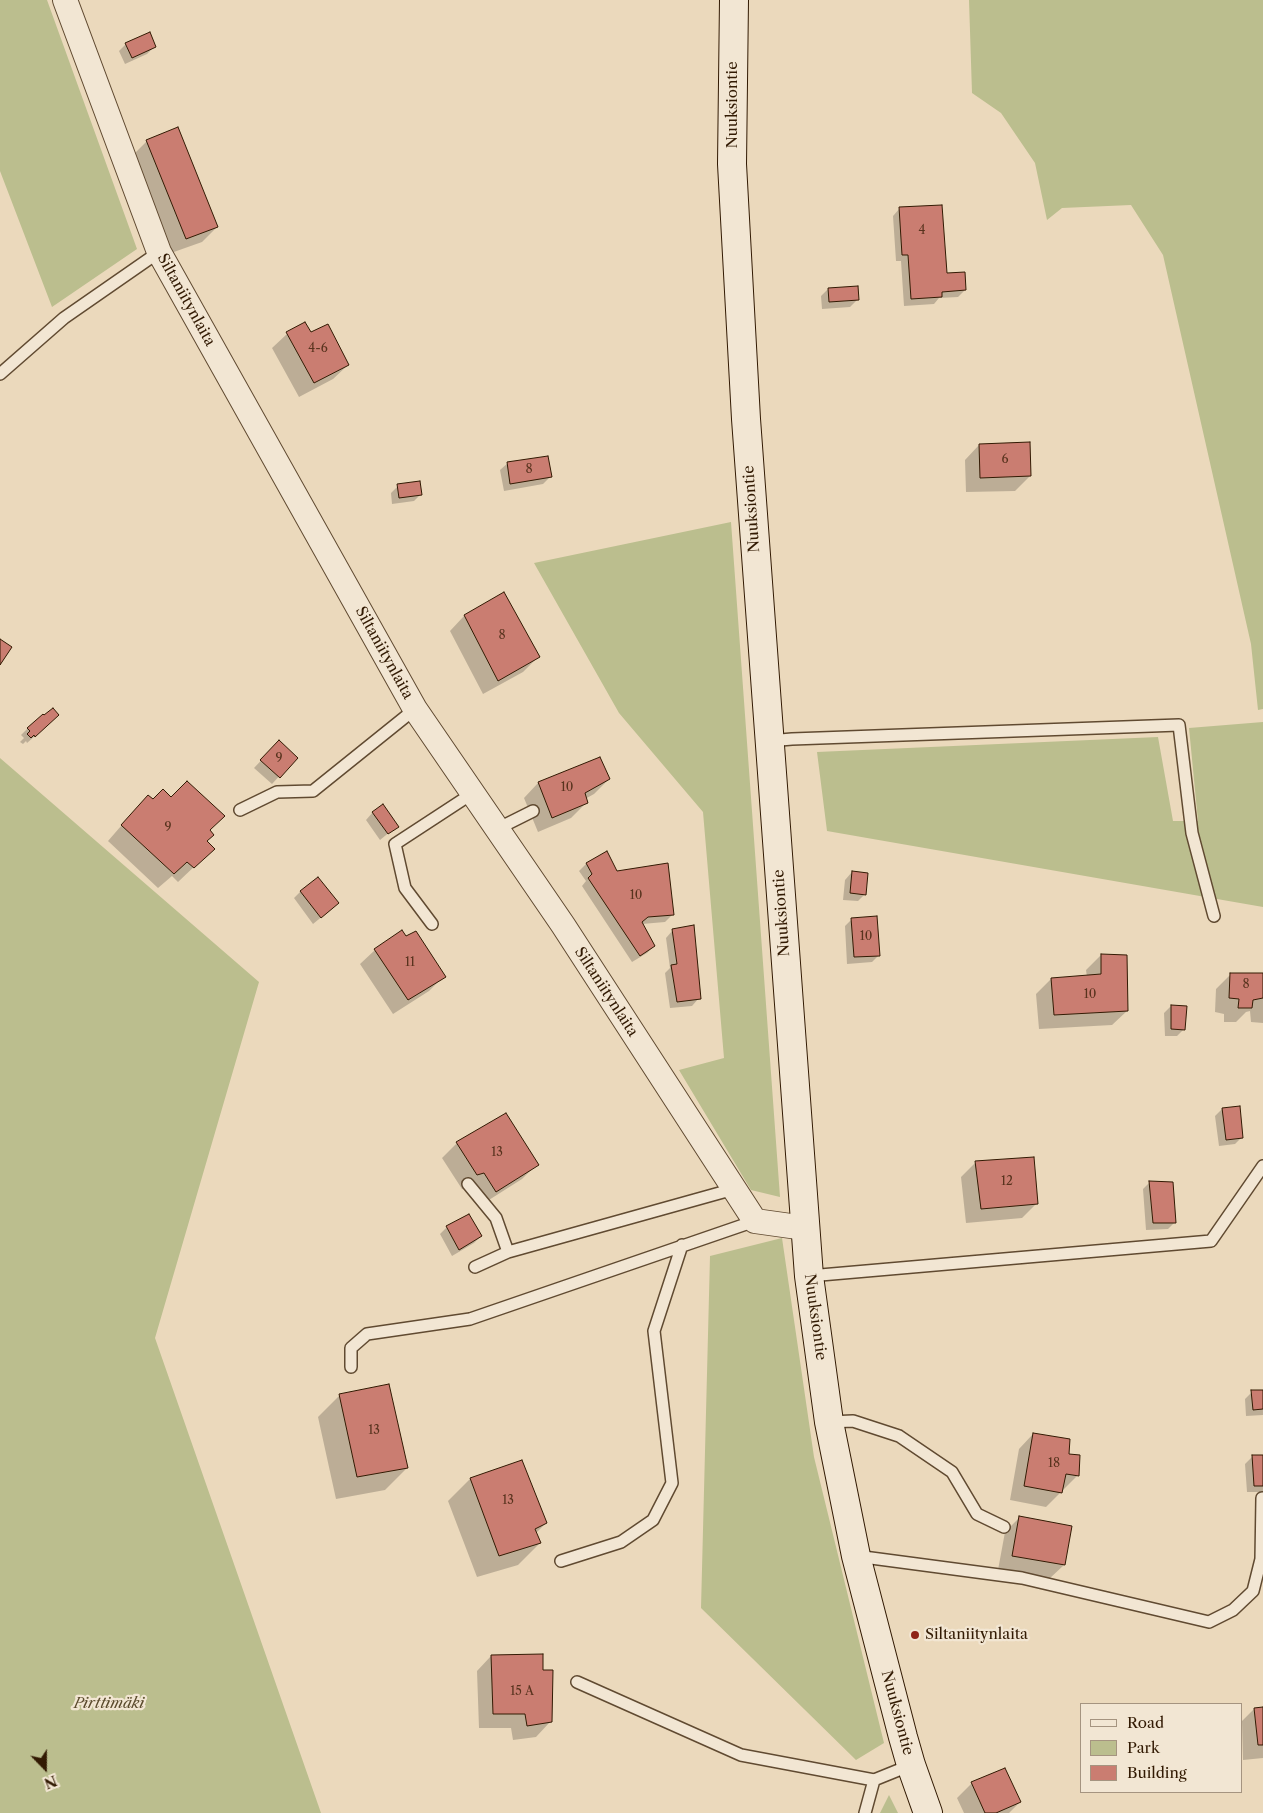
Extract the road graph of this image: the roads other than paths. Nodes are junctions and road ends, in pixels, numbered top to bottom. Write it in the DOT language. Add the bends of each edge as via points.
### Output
graph roads {
  1 [pos="65,0"];
  2 [pos="734,0"];
  3 [pos="159,252"];
  4 [pos="0,374"];
  5 [pos="415,709"];
  6 [pos="769,741"];
  7 [pos="473,793"];
  8 [pos="240,810"];
  9 [pos="533,812"];
  10 [pos="497,829"];
  11 [pos="1214,916"];
  12 [pos="432,924"];
  13 [pos="1263,1166"];
  14 [pos="468,1184"];
  15 [pos="734,1189"];
  16 [pos="755,1221"];
  17 [pos="805,1228"];
  18 [pos="682,1246"];
  19 [pos="508,1252"];
  20 [pos="476,1267"];
  21 [pos="809,1276"];
  22 [pos="351,1367"];
  23 [pos="829,1422"];
  24 [pos="1262,1498"];
  25 [pos="1004,1527"];
  26 [pos="856,1556"];
  27 [pos="561,1562"];
  28 [pos="576,1682"];
  29 [pos="911,1765"];
  30 [pos="874,1780"];
  31 [pos="865,1813"];
  32 [pos="928,1813"];
  1 -- 3 [label="street, Siltaniitynlaita"];
  2 -- 6 [label="street, Nuuksiontie" via="732,164"];
  3 -- 4 [label="lane" via="64,318"];
  3 -- 5 [label="street, Siltaniitynlaita"];
  5 -- 7 [label="street, Siltaniitynlaita"];
  5 -- 8 [label="lane" via="313,791 277,792"];
  6 -- 11 [label="lane" via="1179,724 1192,833"];
  6 -- 17 [label="street, Nuuksiontie"];
  7 -- 10 [label="street, Siltaniitynlaita"];
  7 -- 12 [label="lane" via="395,844 405,888"];
  9 -- 10 [label="lane"];
  10 -- 15 [label="street, Siltaniitynlaita"];
  13 -- 21 [label="lane" via="1211,1241"];
  14 -- 19 [label="lane" via="496,1218"];
  15 -- 16 [label="street, Siltaniitynlaita"];
  15 -- 19 [label="lane"];
  16 -- 17 [label="street"];
  16 -- 18 [label="lane"];
  17 -- 21 [label="street, Nuuksiontie"];
  18 -- 22 [label="lane" via="470,1319 367,1334 351,1348"];
  18 -- 27 [label="lane" via="654,1331 672,1483 653,1520 621,1542"];
  19 -- 20 [label="lane"];
  21 -- 23 [label="street, Nuuksiontie"];
  23 -- 25 [label="lane" via="853,1421 899,1436 952,1472 977,1514"];
  23 -- 26 [label="street, Nuuksiontie"];
  24 -- 26 [label="lane" via="1261,1559 1253,1591 1233,1610 1209,1622 1022,1578"];
  26 -- 29 [label="street, Nuuksiontie"];
  28 -- 30 [label="lane" via="741,1755"];
  29 -- 30 [label="lane"];
  29 -- 32 [label="street, Nuuksiontie"];
  30 -- 31 [label="lane"];
}
